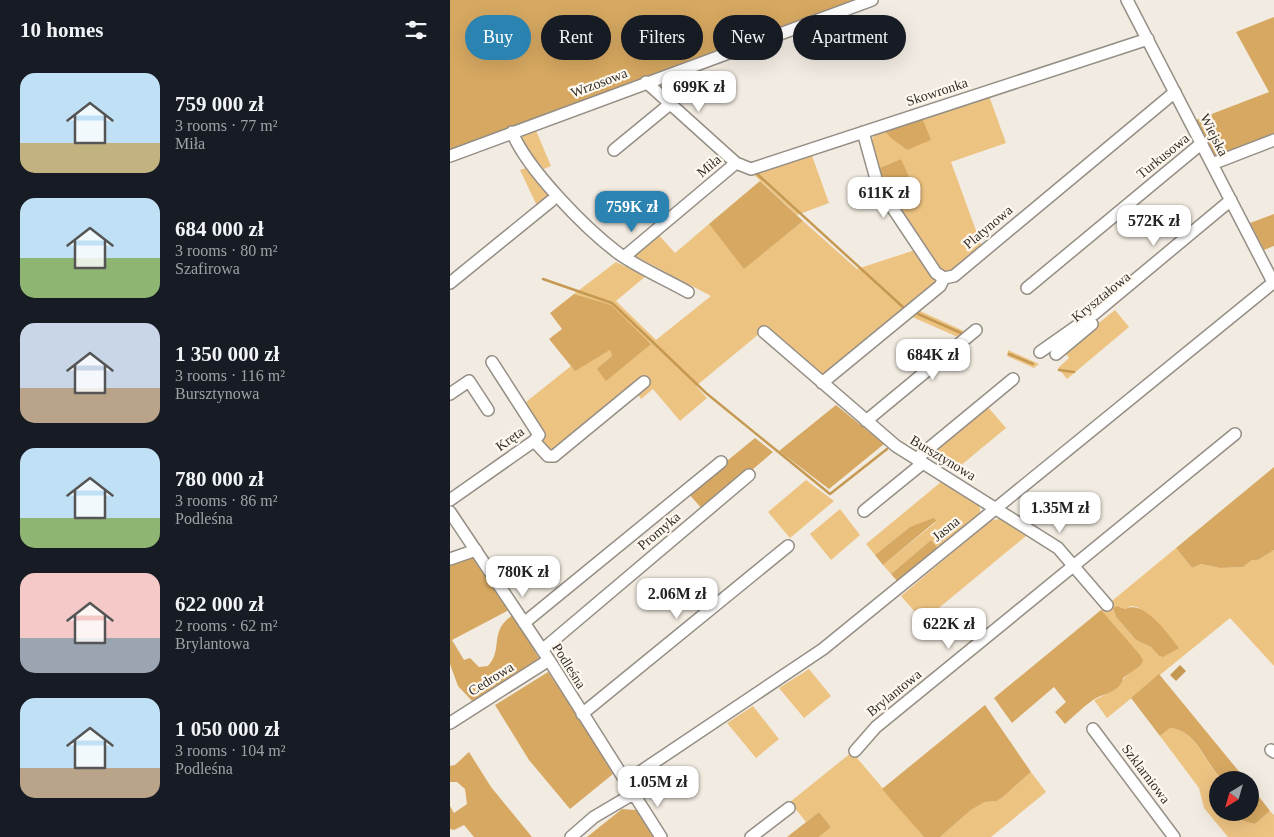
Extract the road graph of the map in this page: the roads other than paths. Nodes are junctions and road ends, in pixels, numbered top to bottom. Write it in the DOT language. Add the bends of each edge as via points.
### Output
graph roads {
  1 [pos="872,0"];
  2 [pos="1128,0"];
  3 [pos="1148,39"];
  4 [pos="646,82"];
  5 [pos="1175,92"];
  6 [pos="670,104"];
  7 [pos="512,132"];
  8 [pos="863,132"];
  9 [pos="1274,140"];
  10 [pos="1202,143"];
  11 [pos="614,150"];
  12 [pos="450,156"];
  13 [pos="736,163"];
  14 [pos="1212,164"];
  15 [pos="551,201"];
  16 [pos="1233,204"];
  17 [pos="624,257"];
  18 [pos="944,278"];
  19 [pos="450,283"];
  20 [pos="1274,283"];
  21 [pos="1027,288"];
  22 [pos="688,292"];
  23 [pos="976,330"];
  24 [pos="764,332"];
  25 [pos="1040,352"];
  26 [pos="1056,354"];
  27 [pos="492,362"];
  28 [pos="1013,379"];
  29 [pos="644,382"];
  30 [pos="822,383"];
  31 [pos="450,394"];
  32 [pos="488,410"];
  33 [pos="866,420"];
  34 [pos="1235,434"];
  35 [pos="534,441"];
  36 [pos="919,461"];
  37 [pos="721,462"];
  38 [pos="749,475"];
  39 [pos="450,500"];
  40 [pos="996,508"];
  41 [pos="864,511"];
  42 [pos="450,512"];
  43 [pos="788,546"];
  44 [pos="476,550"];
  45 [pos="450,559"];
  46 [pos="1075,564"];
  47 [pos="1107,605"];
  48 [pos="524,623"];
  49 [pos="542,650"];
  50 [pos="549,660"];
  51 [pos="582,714"];
  52 [pos="450,723"];
  53 [pos="1093,729"];
  54 [pos="855,751"];
  55 [pos="625,782"];
  56 [pos="633,794"];
  57 [pos="789,808"];
  58 [pos="571,837"];
  59 [pos="661,837"];
  60 [pos="751,837"];
  61 [pos="1174,837"];
  1 -- 4 [label="street, Wrzosowa"];
  2 -- 3 [label="street, Wiejska"];
  3 -- 5 [label="street, Wiejska"];
  3 -- 8 [label="street, Skowronka"];
  4 -- 6 [label="street, Miła"];
  4 -- 7 [label="street, Wrzosowa"];
  5 -- 10 [label="street, Wiejska"];
  5 -- 18 [label="street, Platynowa" via="954,276"];
  6 -- 11 [label="street"];
  6 -- 13 [label="street, Miła"];
  7 -- 12 [label="street, Wrzosowa"];
  7 -- 17 [label="street" via="518,145 558,196"];
  8 -- 13 [label="street, Skowronka" via="751,169"];
  8 -- 18 [label="street" via="878,186 936,273"];
  9 -- 14 [label="street"];
  10 -- 14 [label="street, Wiejska"];
  10 -- 21 [label="street, Turkusowa"];
  13 -- 17 [label="street, Miła"];
  14 -- 16 [label="street, Wiejska"];
  15 -- 19 [label="street"];
  16 -- 20 [label="street, Wiejska"];
  16 -- 25 [label="street" via="1094,314"];
  16 -- 26 [label="street, Kryształowa"];
  17 -- 22 [label="street"];
  18 -- 30 [label="street, Platynowa" via="940,286"];
  20 -- 40 [label="street, Jasna"];
  23 -- 33 [label="street"];
  24 -- 30 [label="street, Bursztynowa"];
  27 -- 35 [label="street, Kręta" via="538,431"];
  28 -- 36 [label="street"];
  29 -- 35 [label="street" via="554,456 548,456"];
  30 -- 33 [label="street, Bursztynowa"];
  31 -- 32 [label="street" via="469,381"];
  33 -- 36 [label="street, Bursztynowa"];
  34 -- 46 [label="street, Brylantowa"];
  35 -- 39 [label="street, Kręta"];
  36 -- 40 [label="street, Bursztynowa"];
  36 -- 41 [label="street"];
  37 -- 48 [label="street"];
  38 -- 49 [label="street, Promyka"];
  40 -- 46 [label="street, Bursztynowa" via="1058,548"];
  40 -- 55 [label="street, Jasna" via="823,649"];
  42 -- 44 [label="street, Podleśna"];
  43 -- 51 [label="street"];
  44 -- 45 [label="street"];
  44 -- 48 [label="street, Podleśna"];
  46 -- 47 [label="street, Bursztynowa"];
  46 -- 54 [label="street, Brylantowa" via="876,727"];
  48 -- 49 [label="street, Podleśna"];
  49 -- 50 [label="street, Podleśna"];
  50 -- 51 [label="street, Podleśna"];
  50 -- 52 [label="street, Cedrowa"];
  51 -- 55 [label="street, Podleśna"];
  53 -- 61 [label="street, Szklarniowa"];
  55 -- 56 [label="street, Podleśna"];
  56 -- 58 [label="street" via="594,817"];
  56 -- 59 [label="street, Podleśna"];
  57 -- 60 [label="street"];
}
